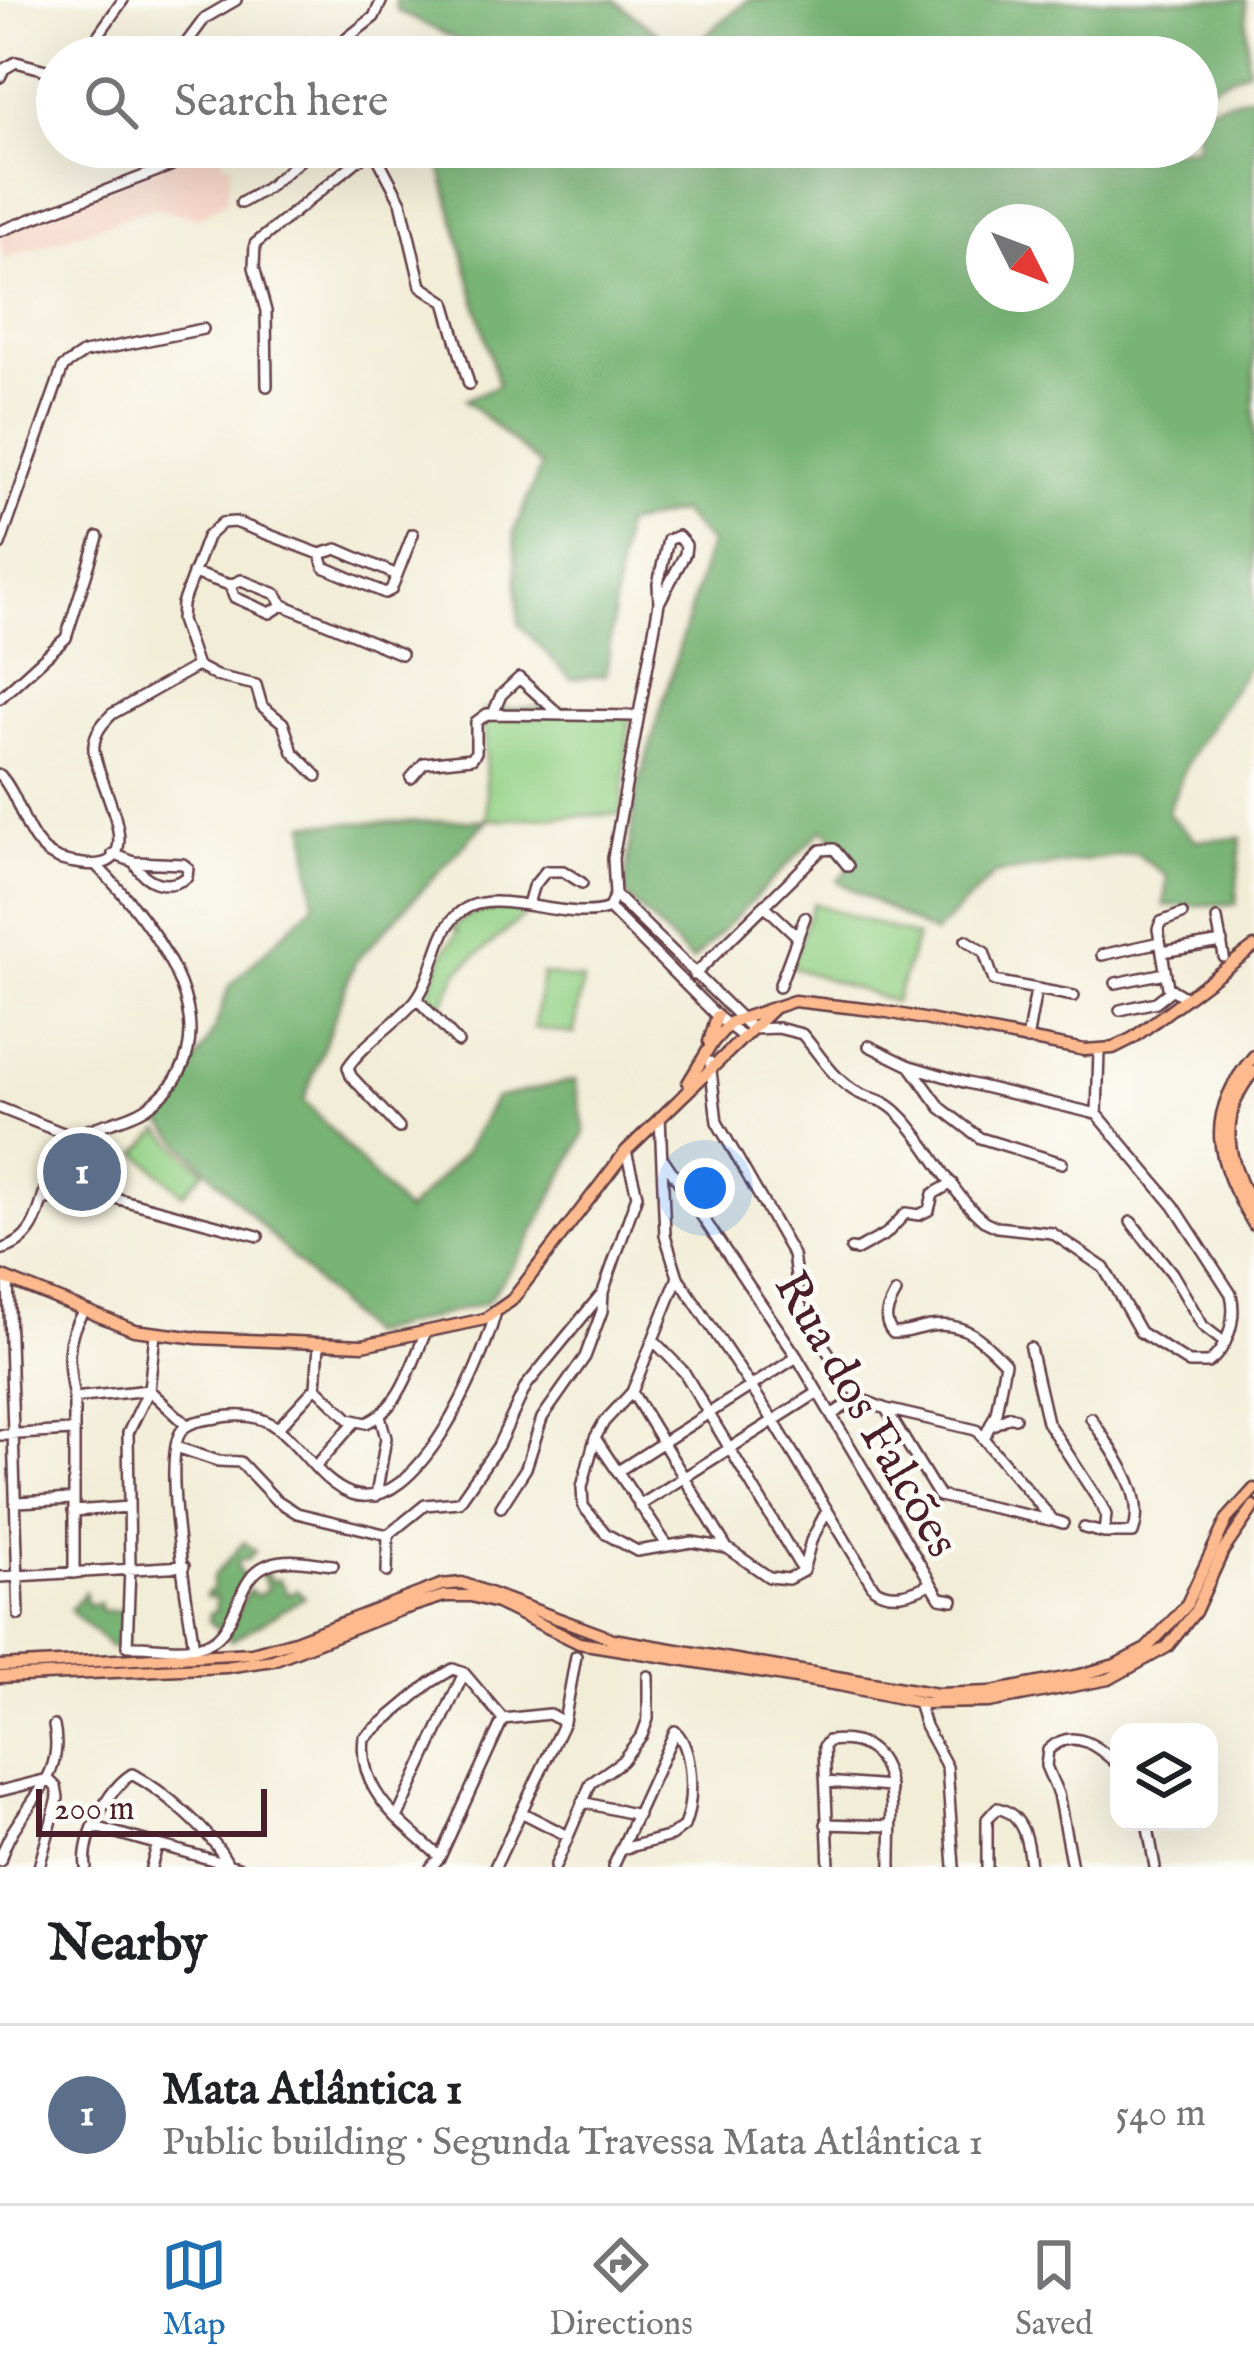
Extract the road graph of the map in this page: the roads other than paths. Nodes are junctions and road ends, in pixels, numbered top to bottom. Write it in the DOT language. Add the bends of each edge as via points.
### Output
graph roads {
  1 [pos="123,0"];
  2 [pos="236,0"];
  3 [pos="382,0"];
  4 [pos="99,36"];
  5 [pos="192,36"];
  6 [pos="349,36"];
  7 [pos="36,67"];
  8 [pos="0,77"];
  9 [pos="165,168"];
  10 [pos="291,168"];
  11 [pos="347,168"];
  12 [pos="384,168"];
  13 [pos="241,203"];
  14 [pos="0,231"];
  15 [pos="203,329"];
  16 [pos="469,383"];
  17 [pos="267,386"];
  18 [pos="413,534"];
  19 [pos="98,537"];
  20 [pos="0,545"];
  21 [pos="320,554"];
  22 [pos="194,573"];
  23 [pos="397,575"];
  24 [pos="230,585"];
  25 [pos="659,603"];
  26 [pos="283,605"];
  27 [pos="401,654"];
  28 [pos="196,666"];
  29 [pos="0,698"];
  30 [pos="493,714"];
  31 [pos="559,714"];
  32 [pos="637,716"];
  33 [pos="0,775"];
  34 [pos="317,776"];
  35 [pos="411,778"];
  36 [pos="113,854"];
  37 [pos="134,862"];
  38 [pos="96,866"];
  39 [pos="848,866"];
  40 [pos="582,883"];
  41 [pos="615,895"];
  42 [pos="528,904"];
  43 [pos="765,906"];
  44 [pos="608,908"];
  45 [pos="1182,914"];
  46 [pos="805,917"];
  47 [pos="1217,919"];
  48 [pos="798,938"];
  49 [pos="966,940"];
  50 [pos="1222,942"];
  51 [pos="1161,947"];
  52 [pos="1254,947"];
  53 [pos="1102,955"];
  54 [pos="1225,957"];
  55 [pos="686,973"];
  56 [pos="1165,973"];
  57 [pos="1116,983"];
  58 [pos="779,987"];
  59 [pos="1036,990"];
  60 [pos="1170,991"];
  61 [pos="1074,996"];
  62 [pos="1186,998"];
  63 [pos="417,999"];
  64 [pos="774,1008"];
  65 [pos="1120,1010"];
  66 [pos="721,1011"];
  67 [pos="741,1017"];
  68 [pos="727,1026"];
  69 [pos="748,1033"];
  70 [pos="1027,1040"];
  71 [pos="458,1042"];
  72 [pos="869,1046"];
  73 [pos="1099,1051"];
  74 [pos="707,1052"];
  75 [pos="1254,1056"];
  76 [pos="910,1066"];
  77 [pos="712,1068"];
  78 [pos="1254,1071"];
  79 [pos="680,1096"];
  80 [pos="0,1108"];
  81 [pos="660,1114"];
  82 [pos="1097,1114"];
  83 [pos="399,1128"];
  84 [pos="74,1137"];
  85 [pos="626,1150"];
  86 [pos="664,1160"];
  87 [pos="1062,1163"];
  88 [pos="952,1183"];
  89 [pos="44,1198"];
  90 [pos="1254,1208"];
  91 [pos="1131,1222"];
  92 [pos="1254,1225"];
  93 [pos="258,1236"];
  94 [pos="851,1249"];
  95 [pos="0,1250"];
  96 [pos="678,1277"];
  97 [pos="4,1278"];
  98 [pos="603,1292"];
  99 [pos="896,1294"];
  100 [pos="83,1312"];
  101 [pos="495,1315"];
  102 [pos="155,1334"];
  103 [pos="425,1334"];
  104 [pos="653,1340"];
  105 [pos="1225,1343"];
  106 [pos="319,1346"];
  107 [pos="1030,1348"];
  108 [pos="797,1358"];
  109 [pos="316,1387"];
  110 [pos="752,1388"];
  111 [pos="149,1390"];
  112 [pos="632,1392"];
  113 [pos="817,1393"];
  114 [pos="859,1396"];
  115 [pos="74,1397"];
  116 [pos="886,1409"];
  117 [pos="710,1415"];
  118 [pos="831,1415"];
  119 [pos="380,1416"];
  120 [pos="1015,1418"];
  121 [pos="1091,1418"];
  122 [pos="773,1420"];
  123 [pos="354,1423"];
  124 [pos="187,1425"];
  125 [pos="278,1428"];
  126 [pos="72,1431"];
  127 [pos="988,1431"];
  128 [pos="13,1434"];
  129 [pos="0,1435"];
  130 [pos="595,1438"];
  131 [pos="665,1443"];
  132 [pos="176,1447"];
  133 [pos="730,1447"];
  134 [pos="316,1468"];
  135 [pos="618,1471"];
  136 [pos="684,1475"];
  137 [pos="1254,1489"];
  138 [pos="376,1496"];
  139 [pos="17,1502"];
  140 [pos="73,1505"];
  141 [pos="639,1506"];
  142 [pos="1254,1506"];
  143 [pos="129,1507"];
  144 [pos="501,1507"];
  145 [pos="827,1510"];
  146 [pos="1084,1528"];
  147 [pos="1104,1533"];
  148 [pos="388,1535"];
  149 [pos="667,1545"];
  150 [pos="727,1548"];
  151 [pos="333,1565"];
  152 [pos="184,1566"];
  153 [pos="130,1567"];
  154 [pos="802,1571"];
  155 [pos="388,1572"];
  156 [pos="74,1573"];
  157 [pos="18,1576"];
  158 [pos="0,1577"];
  159 [pos="931,1583"];
  160 [pos="953,1600"];
  161 [pos="19,1615"];
  162 [pos="194,1648"];
  163 [pos="576,1656"];
  164 [pos="0,1666"];
  165 [pos="464,1673"];
  166 [pos="648,1676"];
  167 [pos="0,1677"];
  168 [pos="918,1702"];
  169 [pos="503,1719"];
  170 [pos="564,1722"];
  171 [pos="54,1726"];
  172 [pos="1110,1758"];
  173 [pos="48,1779"];
  174 [pos="826,1783"];
  175 [pos="890,1787"];
  176 [pos="22,1788"];
  177 [pos="0,1791"];
  178 [pos="34,1799"];
  179 [pos="582,1802"];
  180 [pos="520,1812"];
  181 [pos="638,1815"];
  182 [pos="397,1818"];
  183 [pos="826,1824"];
  184 [pos="890,1826"];
  185 [pos="95,1827"];
  186 [pos="1149,1831"];
  187 [pos="568,1836"];
  188 [pos="158,1844"];
  189 [pos="622,1849"];
  190 [pos="440,1857"];
  191 [pos="0,1861"];
  192 [pos="196,1861"];
  193 [pos="233,1866"];
  194 [pos="39,1867"];
  195 [pos="86,1867"];
  196 [pos="151,1867"];
  197 [pos="431,1867"];
  198 [pos="495,1867"];
  199 [pos="555,1867"];
  200 [pos="614,1867"];
  201 [pos="829,1867"];
  202 [pos="890,1867"];
  203 [pos="954,1867"];
  204 [pos="987,1867"];
  205 [pos="1030,1867"];
  206 [pos="1072,1867"];
  207 [pos="1155,1867"];
  1 -- 4 [label="street"];
  2 -- 5 [label="street"];
  3 -- 6 [label="street"];
  7 -- 8 [label="street" via="16,62"];
  9 -- 14 [label="street"];
  10 -- 13 [label="street"];
  11 -- 17 [label="street" via="255,244"];
  12 -- 16 [label="street" via="422,286 445,302"];
  15 -- 20 [label="street" via="84,353 63,368"];
  18 -- 23 [label="street"];
  19 -- 29 [label="street" via="66,638"];
  21 -- 22 [label="street" via="228,521 207,536"];
  21 -- 23 [label="street" via="337,549"];
  21 -- 23 [label="street" via="324,567 381,592"];
  22 -- 24 [label="street"];
  22 -- 28 [label="street" via="181,612"];
  24 -- 26 [label="street" via="241,580 280,596"];
  24 -- 26 [label="street" via="234,597 270,613"];
  25 -- 25 [label="street" via="686,548 678,536 664,547"];
  25 -- 32 [label="street"];
  26 -- 27 [label="street"];
  28 -- 34 [label="street" via="256,685 262,706 283,722 293,752"];
  28 -- 36 [label="street" via="112,714 97,733 94,756 120,829"];
  30 -- 31 [label="street"];
  30 -- 31 [label="street" via="519,678"];
  30 -- 35 [label="street" via="476,722 472,758 429,762"];
  31 -- 32 [label="street"];
  32 -- 41 [label="street" via="613,858"];
  33 -- 38 [label="street" via="40,846 60,860"];
  36 -- 37 [label="street"];
  36 -- 38 [label="street"];
  37 -- 37 [label="street" via="151,883 188,878 183,864"];
  38 -- 84 [label="street" via="162,944 182,988 188,1048 154,1102"];
  39 -- 43 [label="street" via="834,849 821,850"];
  40 -- 42 [label="street" via="546,871"];
  41 -- 44 [label="street"];
  41 -- 55 [label="street"];
  42 -- 44 [label="street"];
  42 -- 63 [label="street" via="478,903 458,914"];
  43 -- 48 [label="street"];
  43 -- 55 [label="street"];
  44 -- 55 [label="street"];
  45 -- 51 [label="street" via="1161,922"];
  46 -- 48 [label="street"];
  47 -- 50 [label="street"];
  48 -- 58 [label="street"];
  49 -- 59 [label="street" via="984,952 994,981"];
  50 -- 51 [label="street"];
  50 -- 54 [label="street"];
  51 -- 53 [label="street"];
  51 -- 56 [label="street"];
  52 -- 62 [label="main road"];
  55 -- 66 [label="street"];
  56 -- 57 [label="street"];
  56 -- 60 [label="street"];
  59 -- 61 [label="street"];
  59 -- 70 [label="street"];
  60 -- 62 [label="street"];
  60 -- 65 [label="street"];
  62 -- 73 [label="main road" via="1133,1038"];
  63 -- 71 [label="street"];
  63 -- 83 [label="street" via="348,1067"];
  64 -- 67 [label="main road"];
  64 -- 69 [label="main road"];
  64 -- 70 [label="main road" via="804,1001"];
  66 -- 67 [label="street"];
  66 -- 68 [label="street"];
  66 -- 74 [label="main road"];
  67 -- 68 [label="main road"];
  67 -- 69 [label="street"];
  68 -- 69 [label="street"];
  68 -- 74 [label="main road"];
  69 -- 77 [label="main road"];
  69 -- 88 [label="street" via="802,1034 845,1084 897,1111"];
  70 -- 73 [label="main road"];
  72 -- 76 [label="street"];
  73 -- 82 [label="street"];
  74 -- 77 [label="street"];
  74 -- 79 [label="main road"];
  75 -- 92 [label="main road" via="1233,1082 1219,1139 1225,1171"];
  76 -- 82 [label="street"];
  76 -- 87 [label="street" via="941,1108 980,1138"];
  77 -- 79 [label="main road"];
  77 -- 114 [label="street" via="723,1135 794,1255 800,1304 815,1333"];
  78 -- 90 [label="main road" via="1235,1097 1228,1126 1234,1168"];
  79 -- 81 [label="main road"];
  80 -- 84 [label="street"];
  81 -- 85 [label="main road"];
  81 -- 86 [label="street"];
  82 -- 105 [label="street" via="1174,1206 1231,1294"];
  84 -- 89 [label="street" via="56,1157"];
  85 -- 98 [label="street" via="638,1195"];
  85 -- 101 [label="main road"];
  86 -- 96 [label="street" via="665,1235"];
  86 -- 108 [label="street, Rua dos Falcões"];
  88 -- 94 [label="street" via="935,1192 929,1210 911,1212"];
  88 -- 105 [label="street" via="991,1225 1052,1234 1104,1268 1134,1326 1177,1356 1208,1364"];
  89 -- 93 [label="street" via="131,1200"];
  89 -- 95 [label="street" via="27,1236"];
  91 -- 105 [label="street" via="1203,1326"];
  96 -- 104 [label="street"];
  96 -- 110 [label="street"];
  97 -- 100 [label="main road"];
  97 -- 128 [label="street"];
  98 -- 144 [label="street" via="585,1357 542,1418 526,1468"];
  98 -- 148 [label="street" via="526,1386 459,1502 425,1505"];
  99 -- 127 [label="street" via="886,1312 893,1333 961,1327 1005,1363"];
  100 -- 102 [label="main road"];
  100 -- 115 [label="street" via="69,1352"];
  101 -- 103 [label="main road"];
  101 -- 138 [label="street" via="425,1460 406,1482"];
  102 -- 106 [label="main road"];
  102 -- 111 [label="street"];
  103 -- 106 [label="main road"];
  103 -- 119 [label="street"];
  104 -- 112 [label="street"];
  104 -- 117 [label="street"];
  106 -- 109 [label="street"];
  107 -- 147 [label="street" via="1047,1422 1102,1506"];
  108 -- 110 [label="street"];
  108 -- 113 [label="street, Rua dos Falcões"];
  109 -- 123 [label="street"];
  109 -- 125 [label="street"];
  110 -- 117 [label="street"];
  110 -- 122 [label="street"];
  111 -- 115 [label="street"];
  111 -- 124 [label="street"];
  111 -- 143 [label="street" via="128,1433"];
  112 -- 130 [label="street"];
  112 -- 131 [label="street"];
  113 -- 118 [label="street, Rua dos Falcões"];
  113 -- 122 [label="street"];
  114 -- 116 [label="street"];
  114 -- 118 [label="street"];
  115 -- 126 [label="street"];
  116 -- 127 [label="street"];
  116 -- 127 [label="street" via="939,1496 1058,1522"];
  117 -- 131 [label="street"];
  117 -- 133 [label="street"];
  118 -- 159 [label="street, Rua dos Falcões"];
  119 -- 123 [label="street"];
  119 -- 138 [label="street" via="386,1438"];
  120 -- 127 [label="street"];
  121 -- 147 [label="street" via="1121,1463 1136,1512 1132,1533"];
  122 -- 133 [label="street"];
  122 -- 145 [label="street"];
  123 -- 134 [label="street"];
  124 -- 125 [label="street" via="241,1416"];
  124 -- 132 [label="street"];
  125 -- 134 [label="street"];
  126 -- 128 [label="street"];
  126 -- 140 [label="street"];
  128 -- 129 [label="street"];
  128 -- 139 [label="street"];
  130 -- 135 [label="street"];
  130 -- 149 [label="street" via="582,1487 586,1513 637,1551"];
  131 -- 135 [label="street"];
  131 -- 136 [label="street"];
  132 -- 148 [label="street" via="240,1462 297,1514"];
  132 -- 152 [label="street"];
  133 -- 136 [label="street"];
  133 -- 154 [label="street"];
  134 -- 138 [label="street" via="349,1492"];
  135 -- 141 [label="street"];
  136 -- 141 [label="street"];
  136 -- 150 [label="street"];
  137 -- 164 [label="main road" via="1227,1519 1186,1606 1147,1648 1080,1675 991,1692 937,1694 631,1643 463,1583 252,1653"];
  139 -- 140 [label="street"];
  139 -- 157 [label="street"];
  140 -- 143 [label="street"];
  140 -- 156 [label="street"];
  141 -- 149 [label="street"];
  142 -- 168 [label="main road" via="1184,1628 1126,1673 989,1702"];
  143 -- 153 [label="street"];
  145 -- 154 [label="street"];
  145 -- 159 [label="street, Rua dos Falcões" via="878,1592"];
  146 -- 147 [label="street"];
  148 -- 155 [label="street"];
  149 -- 150 [label="street"];
  150 -- 154 [label="street" via="769,1577"];
  151 -- 162 [label="street" via="282,1561 255,1572 231,1623"];
  152 -- 153 [label="street"];
  152 -- 162 [label="street"];
  153 -- 156 [label="street"];
  153 -- 162 [label="street" via="128,1646"];
  156 -- 157 [label="street"];
  157 -- 158 [label="street"];
  157 -- 161 [label="street"];
  159 -- 160 [label="street" via="940,1598"];
  163 -- 170 [label="street"];
  165 -- 169 [label="street"];
  165 -- 182 [label="street"];
  165 -- 182 [label="street" via="446,1671 364,1738 366,1774"];
  166 -- 179 [label="street" via="642,1735 596,1777"];
  167 -- 168 [label="main road" via="274,1660 400,1610 470,1596 579,1643"];
  168 -- 203 [label="street" via="947,1767"];
  169 -- 170 [label="street" via="548,1714"];
  169 -- 190 [label="street"];
  170 -- 180 [label="street"];
  171 -- 173 [label="street" via="58,1756"];
  172 -- 206 [label="street" via="1079,1739 1048,1750"];
  173 -- 176 [label="street"];
  173 -- 178 [label="street"];
  173 -- 194 [label="street" via="58,1798"];
  174 -- 175 [label="street"];
  174 -- 175 [label="street" via="825,1743 850,1738 879,1754"];
  174 -- 183 [label="street"];
  175 -- 184 [label="street"];
  176 -- 177 [label="street"];
  176 -- 178 [label="street"];
  178 -- 191 [label="street" via="10,1830"];
  179 -- 181 [label="street"];
  179 -- 187 [label="street"];
  180 -- 187 [label="street"];
  180 -- 198 [label="street"];
  181 -- 189 [label="street"];
  181 -- 189 [label="street" via="674,1731 689,1771 684,1826"];
  182 -- 190 [label="street"];
  183 -- 184 [label="street"];
  183 -- 201 [label="street"];
  184 -- 202 [label="street"];
  185 -- 188 [label="street"];
  185 -- 193 [label="street" via="132,1774 195,1822"];
  185 -- 195 [label="street"];
  186 -- 207 [label="street"];
  187 -- 199 [label="street"];
  188 -- 192 [label="street"];
  188 -- 196 [label="street"];
  189 -- 200 [label="street"];
  190 -- 197 [label="street"];
  192 -- 193 [label="street"];
  204 -- 205 [label="street" via="987,1819 1006,1810 1027,1839"];
}
